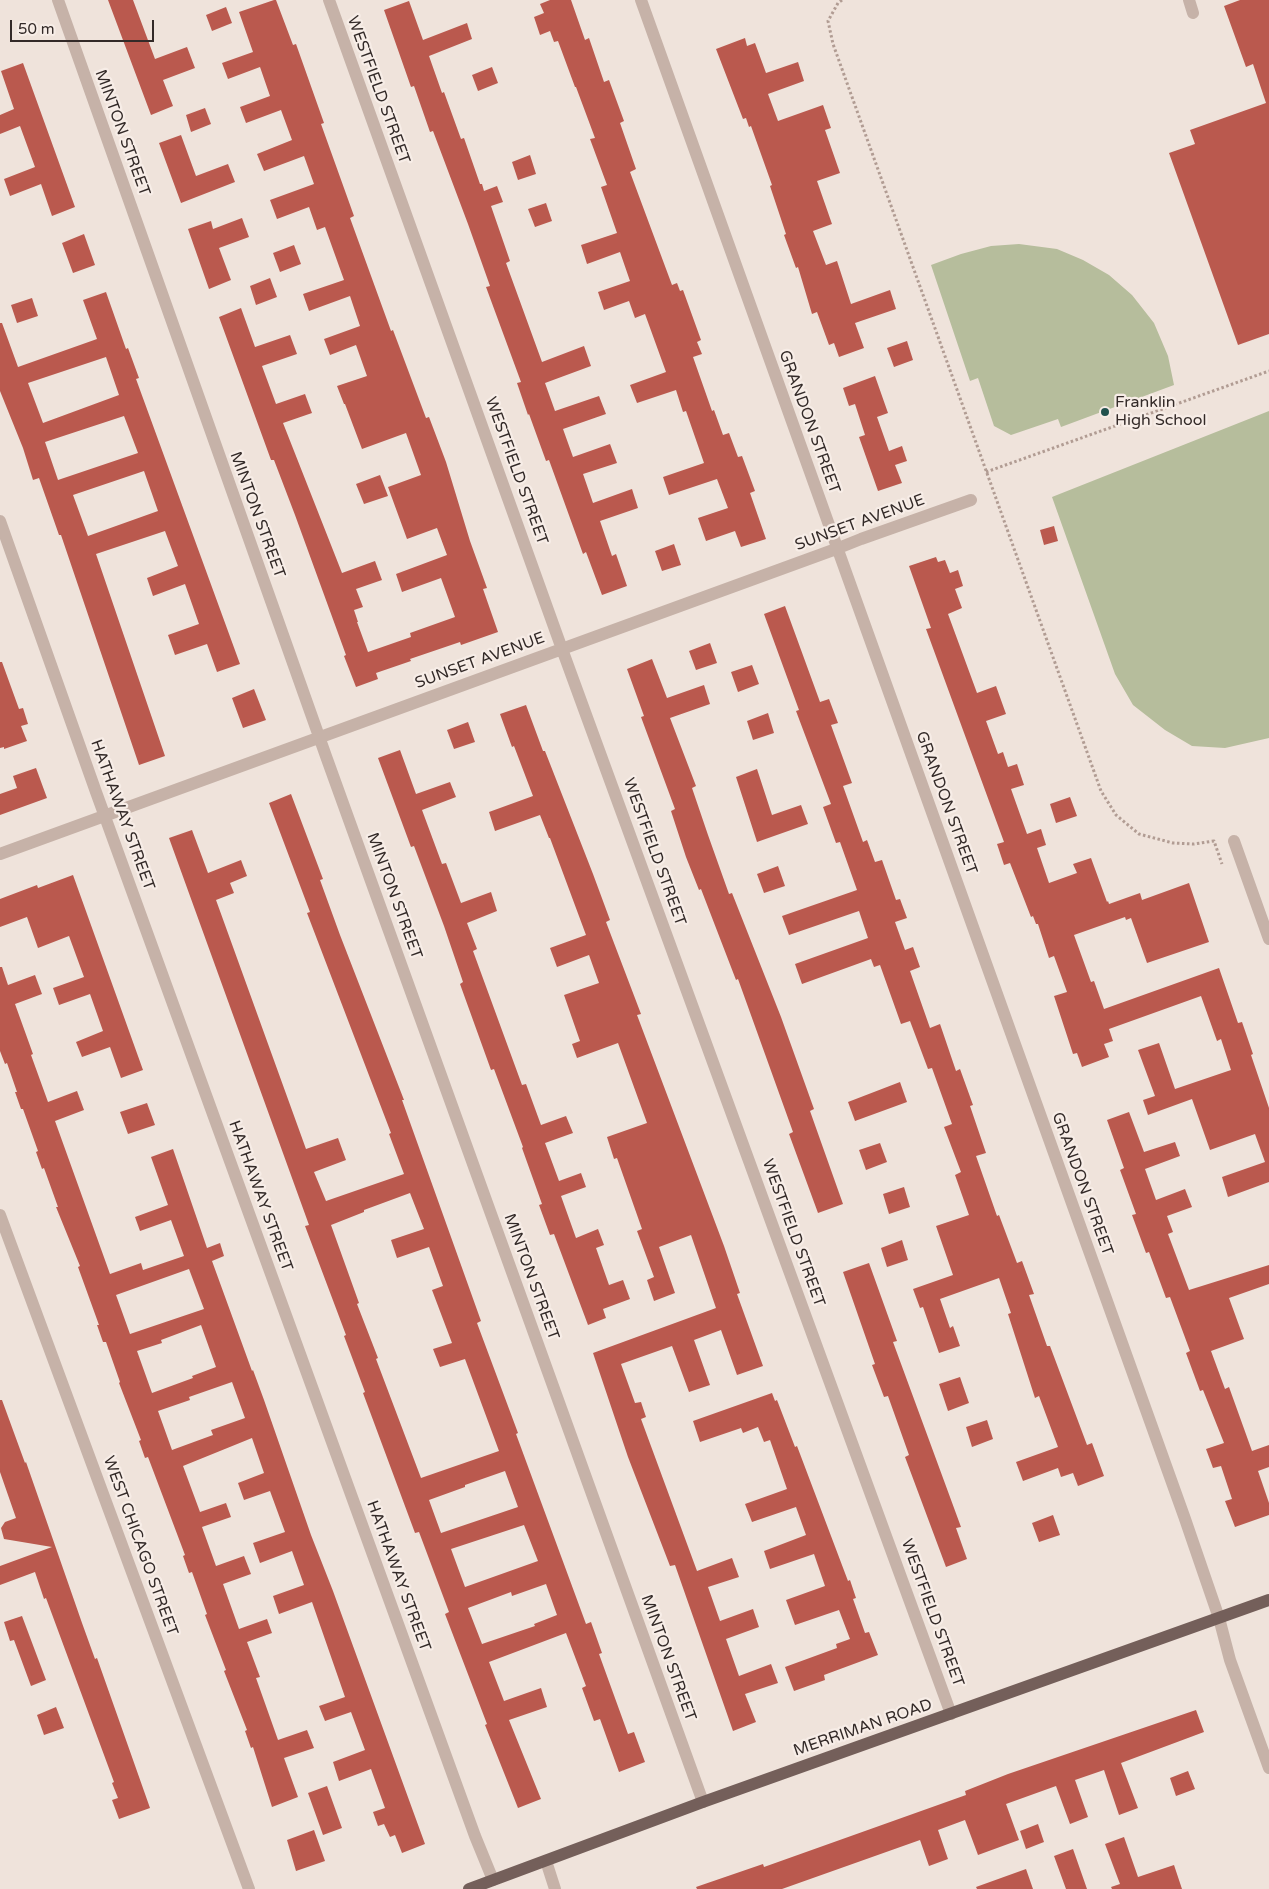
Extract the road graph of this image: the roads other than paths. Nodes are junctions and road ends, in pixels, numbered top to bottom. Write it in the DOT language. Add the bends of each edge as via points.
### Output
graph roads {
  1 [pos="58,0"];
  2 [pos="329,0"];
  3 [pos="641,0"];
  4 [pos="1189,0"];
  5 [pos="1194,12"];
  6 [pos="971,500"];
  7 [pos="0,521"];
  8 [pos="836,549"];
  9 [pos="562,649"];
  10 [pos="319,736"];
  11 [pos="105,815"];
  12 [pos="1234,841"];
  13 [pos="0,854"];
  14 [pos="1269,939"];
  15 [pos="0,1215"];
  16 [pos="1269,1600"];
  17 [pos="1219,1618"];
  18 [pos="952,1714"];
  19 [pos="1269,1768"];
  20 [pos="703,1802"];
  21 [pos="546,1861"];
  22 [pos="493,1880"];
  23 [pos="248,1889"];
  24 [pos="469,1889"];
  25 [pos="555,1889"];
  1 -- 10 [label="street, MINTON STREET"];
  2 -- 9 [label="street, WESTFIELD STREET"];
  3 -- 8 [label="street, GRANDON STREET"];
  4 -- 5 [label="street"];
  6 -- 8 [label="street, SUNSET AVENUE"];
  7 -- 11 [label="street, HATHAWAY STREET"];
  8 -- 9 [label="street, SUNSET AVENUE"];
  8 -- 17 [label="street, GRANDON STREET"];
  9 -- 10 [label="street, SUNSET AVENUE"];
  9 -- 18 [label="street, WESTFIELD STREET"];
  10 -- 11 [label="street, SUNSET AVENUE"];
  10 -- 20 [label="street, MINTON STREET"];
  11 -- 13 [label="street, SUNSET AVENUE"];
  11 -- 22 [label="street, HATHAWAY STREET"];
  12 -- 14 [label="street"];
  15 -- 23 [label="street, WEST CHICAGO STREET"];
  16 -- 17 [label="main road, MERRIMAN ROAD"];
  17 -- 18 [label="main road, MERRIMAN ROAD"];
  17 -- 19 [label="street, GRANDON STREET" via="1230,1660"];
  18 -- 20 [label="main road, MERRIMAN ROAD"];
  20 -- 21 [label="main road, MERRIMAN ROAD"];
  21 -- 22 [label="main road, MERRIMAN ROAD"];
  21 -- 25 [label="street"];
  22 -- 24 [label="main road, MERRIMAN ROAD"];
}
